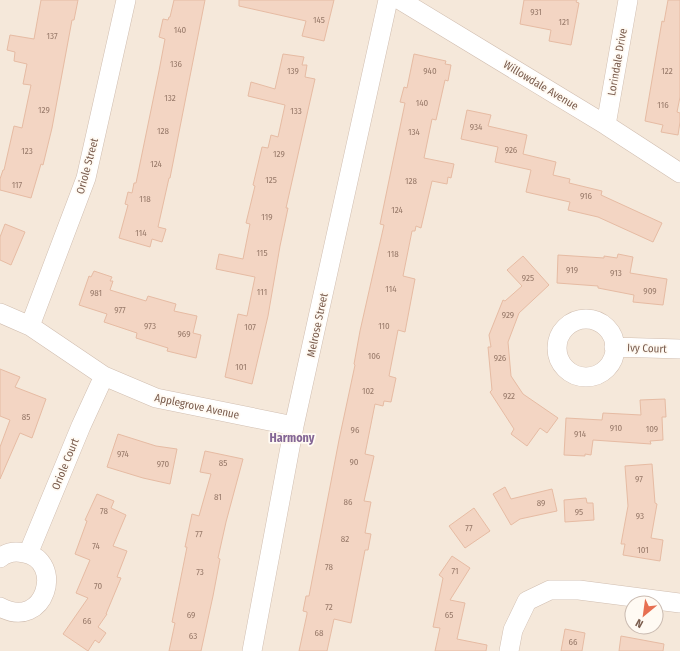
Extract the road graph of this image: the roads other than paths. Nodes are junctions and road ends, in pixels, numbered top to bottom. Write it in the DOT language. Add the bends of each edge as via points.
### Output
graph roads {
  1 [pos="126,0"];
  2 [pos="388,0"];
  3 [pos="400,0"];
  4 [pos="628,0"];
  5 [pos="606,125"];
  6 [pos="680,173"];
  7 [pos="0,313"];
  8 [pos="30,326"];
  9 [pos="614,347"];
  10 [pos="680,349"];
  11 [pos="104,376"];
  12 [pos="294,426"];
  13 [pos="28,554"];
  14 [pos="0,558"];
  15 [pos="680,603"];
  16 [pos="0,607"];
  17 [pos="252,651"];
  18 [pos="509,651"];
  1 -- 8 [label="street, Oriole Street" via="86,178"];
  2 -- 12 [label="street, Melrose Street"];
  3 -- 5 [label="street, Willowdale Avenue"];
  4 -- 5 [label="street, Lorindale Drive"];
  5 -- 6 [label="street, Willowdale Avenue"];
  7 -- 8 [label="street, Applegrove Avenue"];
  8 -- 11 [label="street, Applegrove Avenue"];
  9 -- 10 [label="street, Ivy Court"];
  11 -- 12 [label="street, Applegrove Avenue" via="156,398"];
  11 -- 13 [label="street, Oriole Court"];
  12 -- 17 [label="street, Melrose Street"];
  13 -- 14 [label="street" via="12,552"];
  13 -- 16 [label="street" via="41,563 45,571 46,590 43,598 33,608 20,612 11,612"];
  15 -- 18 [label="street" via="579,590 550,590 527,601 513,630"];
}
